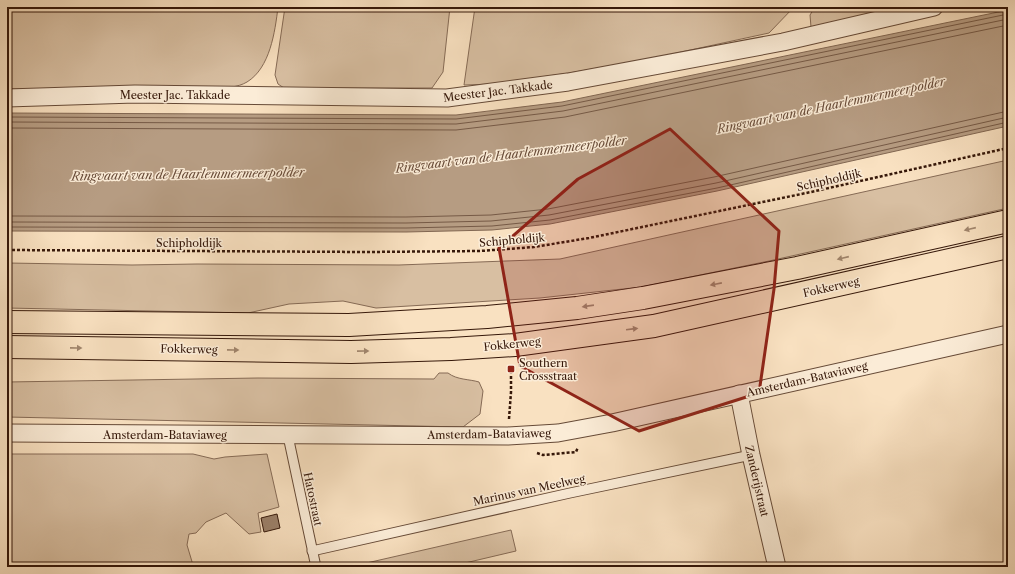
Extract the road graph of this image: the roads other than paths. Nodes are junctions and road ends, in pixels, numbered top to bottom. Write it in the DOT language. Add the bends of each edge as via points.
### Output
graph roads {
  1 [pos="934,7"];
  2 [pos="7,98"];
  3 [pos="1008,221"];
  4 [pos="1008,247"];
  5 [pos="7,322"];
  6 [pos="1008,334"];
  7 [pos="7,347"];
  8 [pos="739,394"];
  9 [pos="7,433"];
  10 [pos="288,436"];
  11 [pos="751,456"];
  12 [pos="312,551"];
  13 [pos="316,567"];
  14 [pos="777,567"];
  1 -- 2 [label="street, Meester Jac. Takkade" via="783,42 583,79 447,98 143,94"];
  3 -- 5 [label="main road, one-way" via="797,268 643,298 487,317 349,325"];
  7 -- 4 [label="main road, Fokkerweg, one-way" via="351,352 515,345 654,326"];
  6 -- 8 [label="street, Amsterdam-Bataviaweg"];
  8 -- 10 [label="street, Amsterdam-Bataviaweg" via="558,433 508,436"];
  8 -- 11 [label="street, Zanderijstraat"];
  9 -- 10 [label="street, Amsterdam-Bataviaweg"];
  10 -- 12 [label="lane, Hatostraat"];
  11 -- 12 [label="lane, Marinus van Meelweg" via="570,493"];
  11 -- 14 [label="street, Zanderijstraat"];
  12 -- 13 [label="lane, Hatostraat"];
}
